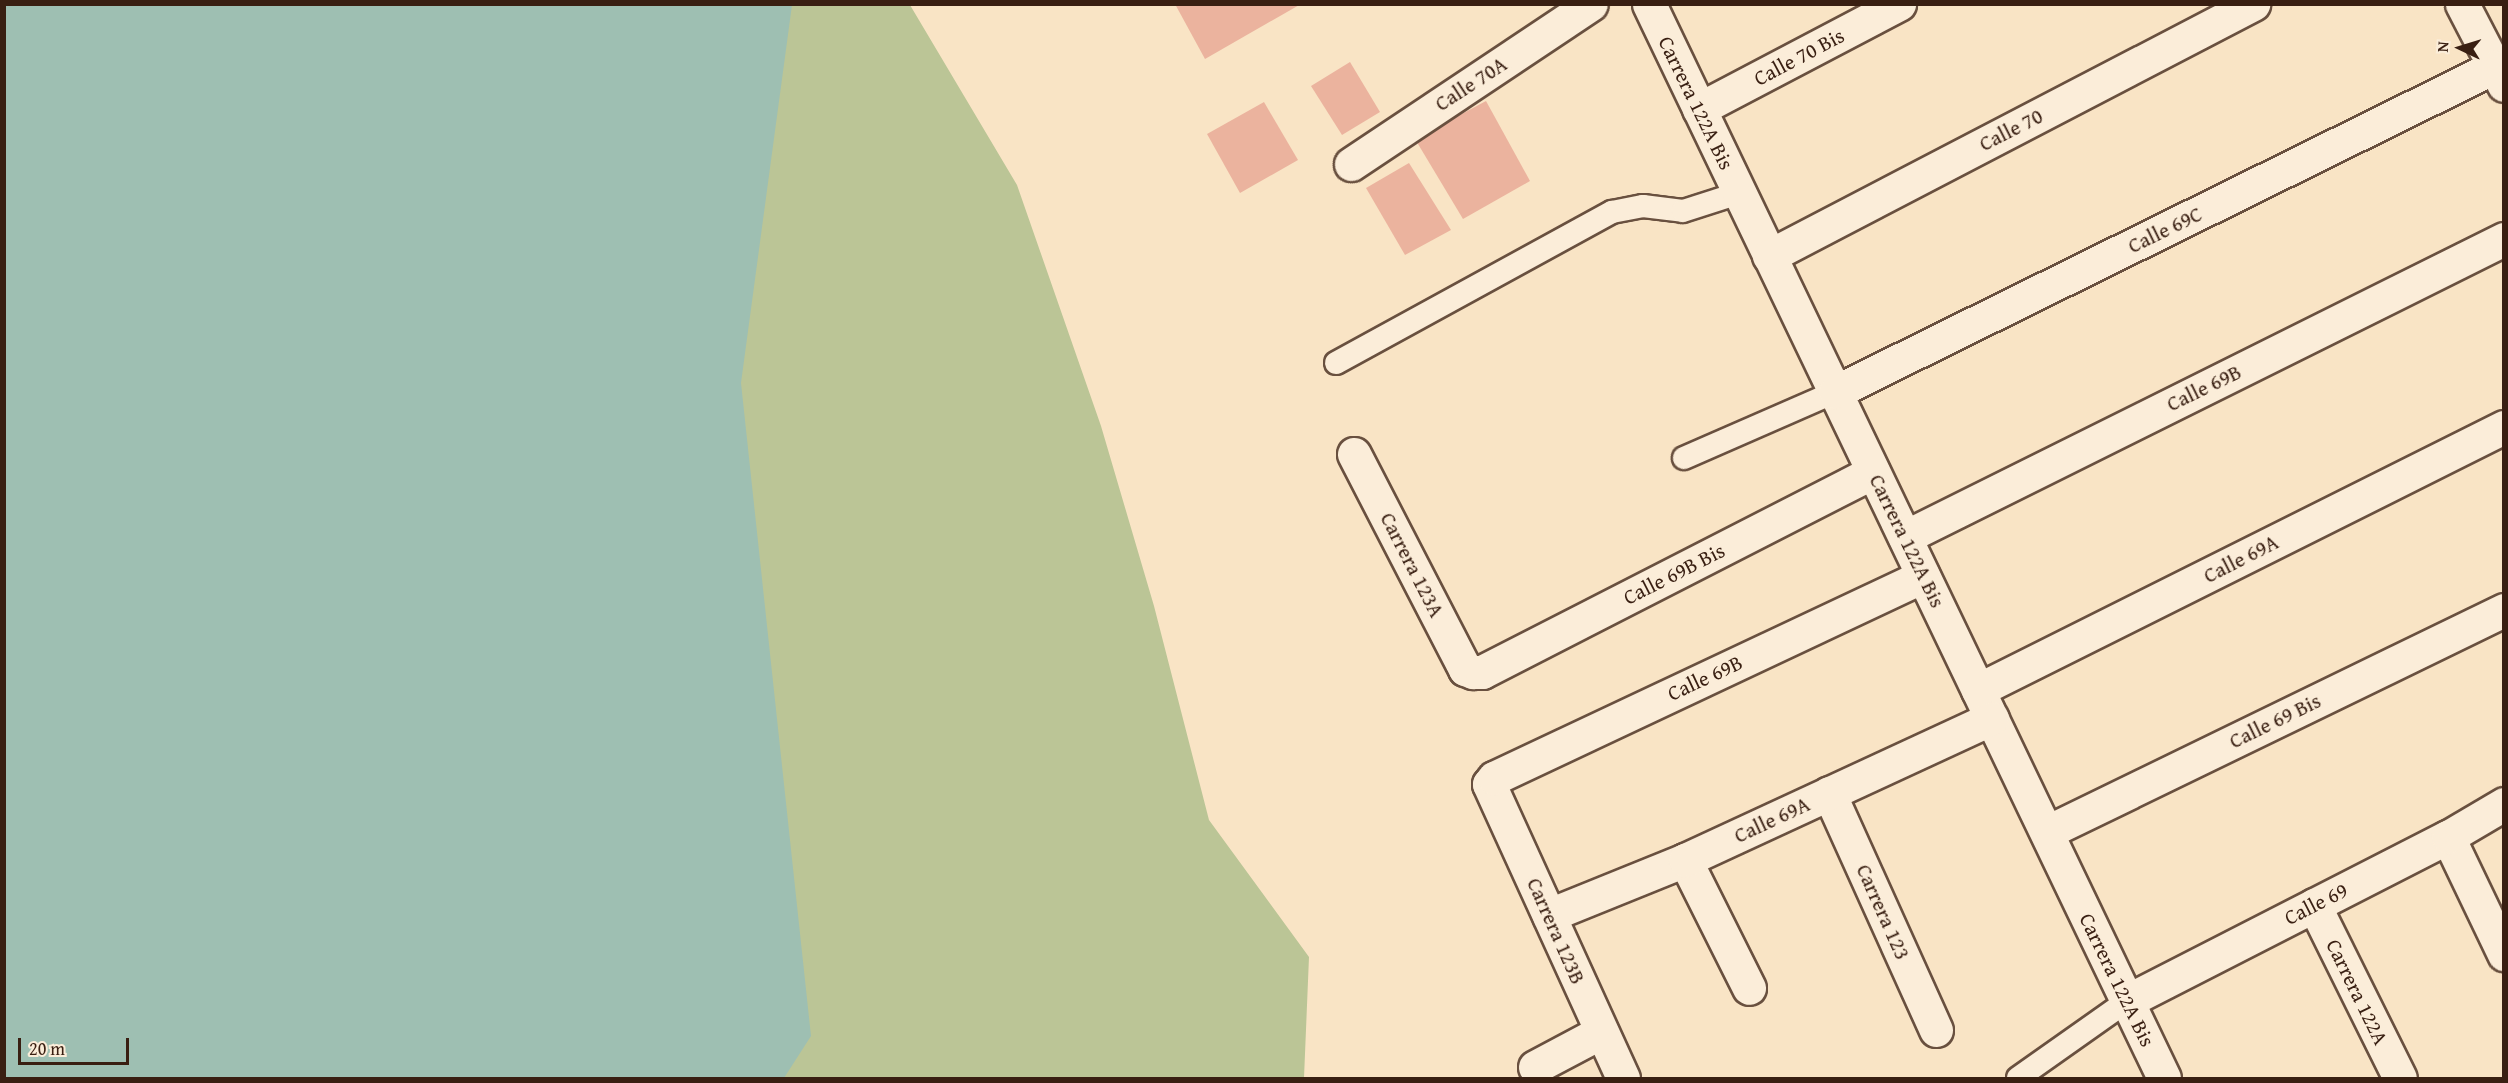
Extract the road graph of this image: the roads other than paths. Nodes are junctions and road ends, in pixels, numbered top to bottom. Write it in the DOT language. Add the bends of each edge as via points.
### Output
graph roads {
  1 [pos="1592,4"];
  2 [pos="1649,4"];
  3 [pos="1899,4"];
  4 [pos="2253,4"];
  5 [pos="2462,4"];
  6 [pos="2499,76"];
  7 [pos="1699,109"];
  8 [pos="1351,164"];
  9 [pos="1739,193"];
  10 [pos="2504,239"];
  11 [pos="1769,256"];
  12 [pos="1336,363"];
  13 [pos="1835,392"];
  14 [pos="2504,427"];
  15 [pos="1354,454"];
  16 [pos="1684,459"];
  17 [pos="1873,472"];
  18 [pos="1905,537"];
  19 [pos="1923,576"];
  20 [pos="2504,610"];
  21 [pos="1473,672"];
  22 [pos="1985,704"];
  23 [pos="1490,784"];
  24 [pos="1829,793"];
  25 [pos="2504,804"];
  26 [pos="2047,832"];
  27 [pos="2448,837"];
  28 [pos="1685,860"];
  29 [pos="2314,905"];
  30 [pos="1549,915"];
  31 [pos="2504,954"];
  32 [pos="1749,988"];
  33 [pos="2127,1001"];
  34 [pos="1936,1030"];
  35 [pos="1601,1032"];
  36 [pos="1535,1067"];
  37 [pos="1623,1078"];
  38 [pos="2018,1078"];
  39 [pos="2164,1078"];
  40 [pos="2400,1078"];
  1 -- 8 [label="street, Calle 70A"];
  2 -- 7 [label="street, Carrera 122A Bis"];
  3 -- 7 [label="street, Calle 70 Bis"];
  4 -- 11 [label="street, Calle 70"];
  5 -- 6 [label="street"];
  6 -- 13 [label="street, Calle 69C"];
  7 -- 9 [label="street, Carrera 122A Bis"];
  9 -- 11 [label="street, Carrera 122A Bis"];
  9 -- 12 [label="lane" via="1683,211 1643,206 1612,212"];
  10 -- 18 [label="street, Calle 69B"];
  11 -- 13 [label="street, Carrera 122A Bis"];
  13 -- 16 [label="lane"];
  13 -- 17 [label="street, Carrera 122A Bis"];
  14 -- 22 [label="street, Calle 69A"];
  15 -- 21 [label="street, Carrera 123A" via="1465,669"];
  17 -- 18 [label="street, Carrera 122A Bis"];
  17 -- 21 [label="street, Calle 69B Bis" via="1482,672"];
  18 -- 19 [label="street, Carrera 122A Bis"];
  19 -- 22 [label="street, Carrera 122A Bis"];
  19 -- 23 [label="street, Calle 69B" via="1494,778"];
  20 -- 26 [label="street, Calle 69 Bis"];
  22 -- 24 [label="street, Calle 69A"];
  22 -- 26 [label="street, Carrera 122A Bis"];
  23 -- 30 [label="street, Carrera 123B"];
  24 -- 28 [label="street, Calle 69A"];
  24 -- 34 [label="street, Carrera 123"];
  25 -- 27 [label="street, Calle 69"];
  26 -- 33 [label="street, Carrera 122A Bis"];
  27 -- 29 [label="street, Calle 69"];
  27 -- 31 [label="street"];
  28 -- 30 [label="street, Calle 69A"];
  28 -- 32 [label="street"];
  29 -- 33 [label="street, Calle 69"];
  29 -- 40 [label="street, Carrera 122A"];
  30 -- 35 [label="street, Carrera 123B"];
  33 -- 38 [label="lane"];
  33 -- 39 [label="street, Carrera 122A Bis"];
  35 -- 36 [label="street"];
  35 -- 37 [label="street, Carrera 123B"];
}
